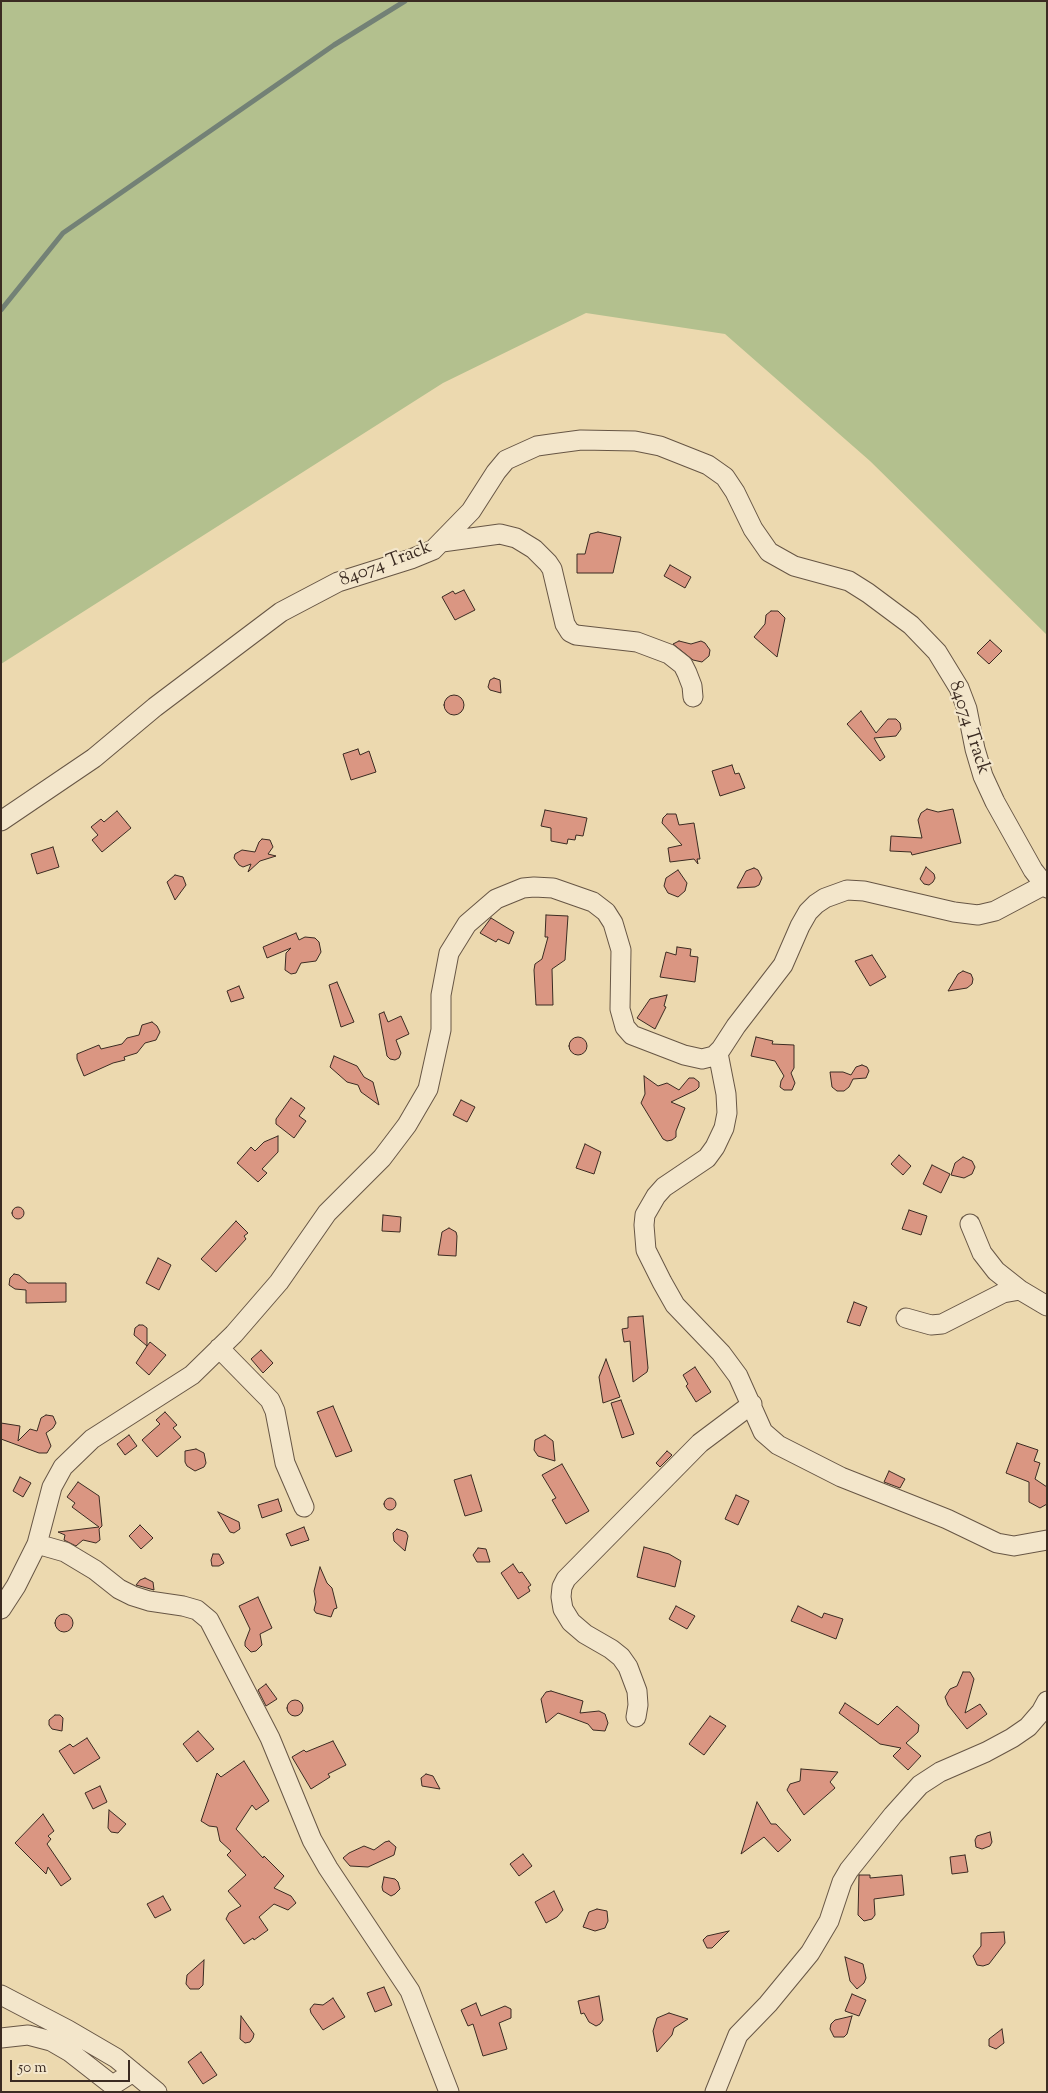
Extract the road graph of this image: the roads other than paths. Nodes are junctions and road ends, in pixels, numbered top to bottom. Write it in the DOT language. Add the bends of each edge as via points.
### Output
graph roads {
  1 [pos="442,542"];
  2 [pos="693,697"];
  3 [pos="1,821"];
  4 [pos="1045,886"];
  5 [pos="718,1053"];
  6 [pos="970,1224"];
  7 [pos="1020,1290"];
  8 [pos="1047,1306"];
  9 [pos="906,1318"];
  10 [pos="219,1348"];
  11 [pos="752,1404"];
  12 [pos="304,1507"];
  13 [pos="1047,1540"];
  14 [pos="37,1544"];
  15 [pos="2,1607"];
  16 [pos="1047,1701"];
  17 [pos="636,1717"];
  18 [pos="1,1995"];
  19 [pos="1,2038"];
  20 [pos="133,2072"];
  21 [pos="157,2092"];
  22 [pos="449,2092"];
  23 [pos="715,2092"];
  1 -- 2 [label="street" via="500,534 516,538 534,549 552,570 565,624 570,632 637,642 669,654 687,673"];
  1 -- 3 [label="street, 84074 Track" via="411,560 338,582 281,612 155,707 94,758"];
  1 -- 4 [label="street, 84074 Track" via="471,511 506,460 537,446 581,440 635,441 660,446 708,465 725,477 769,552 794,566 848,581 862,589 911,625 936,652 959,688 983,776 995,802"];
  4 -- 5 [label="street" via="994,912 978,915 864,891 847,890 826,898 808,912 783,965"];
  5 -- 10 [label="street" via="707,1059 696,1059 632,1035 625,1027 620,1009 621,950 614,923 594,902 553,888 534,887 522,888 496,899 467,924 449,952 442,994 441,1030 428,1089 407,1126 382,1158 327,1213 279,1282"];
  5 -- 11 [label="street" via="726,1094 724,1128 707,1158 656,1196 645,1216 646,1250 676,1305 727,1360"];
  6 -- 7 [label="street" via="987,1261"];
  7 -- 8 [label="street"];
  7 -- 9 [label="street" via="1003,1293 942,1324 931,1325"];
  10 -- 12 [label="street" via="270,1400 285,1463"];
  10 -- 14 [label="street" via="192,1375 72,1455 52,1487"];
  11 -- 13 [label="street" via="761,1427 770,1439 840,1477 947,1519 1005,1546"];
  11 -- 17 [label="street" via="700,1443 566,1579 562,1587 563,1609 571,1622 611,1649 628,1667 637,1691"];
  14 -- 15 [label="street"];
  14 -- 22 [label="street" via="65,1552 133,1596 197,1610 209,1620 270,1738 312,1840 410,1991"];
  16 -- 23 [label="street" via="1028,1727 920,1785 893,1815 849,1870 829,1921 810,1953 738,2035"];
  18 -- 20 [label="street" via="68,2030 116,2058"];
  19 -- 20 [label="street" via="28,2036 51,2041 111,2084"];
  20 -- 21 [label="street"];
}
